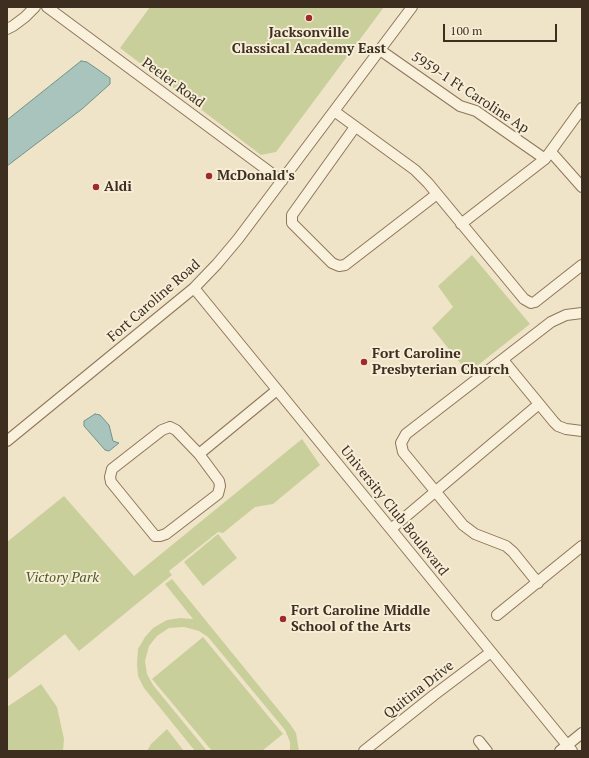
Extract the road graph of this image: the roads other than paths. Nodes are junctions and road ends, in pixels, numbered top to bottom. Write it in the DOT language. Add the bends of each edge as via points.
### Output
graph roads {
  1 [pos="35,7"];
  2 [pos="47,7"];
  3 [pos="412,7"];
  4 [pos="7,30"];
  5 [pos="380,50"];
  6 [pos="582,108"];
  7 [pos="334,111"];
  8 [pos="355,127"];
  9 [pos="548,155"];
  10 [pos="282,181"];
  11 [pos="582,187"];
  12 [pos="437,194"];
  13 [pos="461,224"];
  14 [pos="582,265"];
  15 [pos="194,288"];
  16 [pos="582,313"];
  17 [pos="503,360"];
  18 [pos="277,390"];
  19 [pos="539,404"];
  20 [pos="582,431"];
  21 [pos="7,441"];
  22 [pos="199,454"];
  23 [pos="435,491"];
  24 [pos="391,529"];
  25 [pos="582,546"];
  26 [pos="538,583"];
  27 [pos="497,615"];
  28 [pos="491,652"];
  29 [pos="582,733"];
  30 [pos="479,741"];
  31 [pos="566,749"];
  32 [pos="364,751"];
  33 [pos="487,751"];
  1 -- 4 [label="street"];
  2 -- 10 [label="street, Peeler Road"];
  3 -- 5 [label="street, Fort Caroline Road"];
  5 -- 7 [label="street, Fort Caroline Road"];
  5 -- 9 [label="street, 5959-1 Ft Caroline Ap" via="460,106 476,111"];
  6 -- 9 [label="street"];
  7 -- 8 [label="street"];
  7 -- 10 [label="street, Fort Caroline Road"];
  8 -- 12 [label="street" via="415,170"];
  8 -- 12 [label="street" via="292,215 292,223 332,263 345,265"];
  9 -- 11 [label="street, 5959-1 Ft Caroline Ap"];
  9 -- 13 [label="street"];
  10 -- 15 [label="street, Fort Caroline Road" via="238,239"];
  12 -- 13 [label="street"];
  13 -- 14 [label="street" via="524,299 531,302 543,297"];
  15 -- 18 [label="street, University Club Boulevard"];
  15 -- 21 [label="street, Fort Caroline Road"];
  16 -- 17 [label="street" via="556,319"];
  17 -- 19 [label="street"];
  17 -- 23 [label="street" via="406,434 401,443 403,452"];
  18 -- 22 [label="street"];
  18 -- 24 [label="street, University Club Boulevard"];
  19 -- 20 [label="street" via="558,426"];
  19 -- 23 [label="street"];
  22 -- 22 [label="street" via="220,481 218,494 166,534 155,536 111,482 112,469 162,430 170,428 176,430"];
  23 -- 24 [label="street"];
  23 -- 26 [label="street" via="463,525 475,534 506,546"];
  24 -- 28 [label="street, University Club Boulevard"];
  25 -- 26 [label="street"];
  26 -- 27 [label="street"];
  28 -- 31 [label="street, University Club Boulevard"];
  28 -- 32 [label="street, Quitina Drive"];
  29 -- 31 [label="street"];
  30 -- 33 [label="street"];
}
